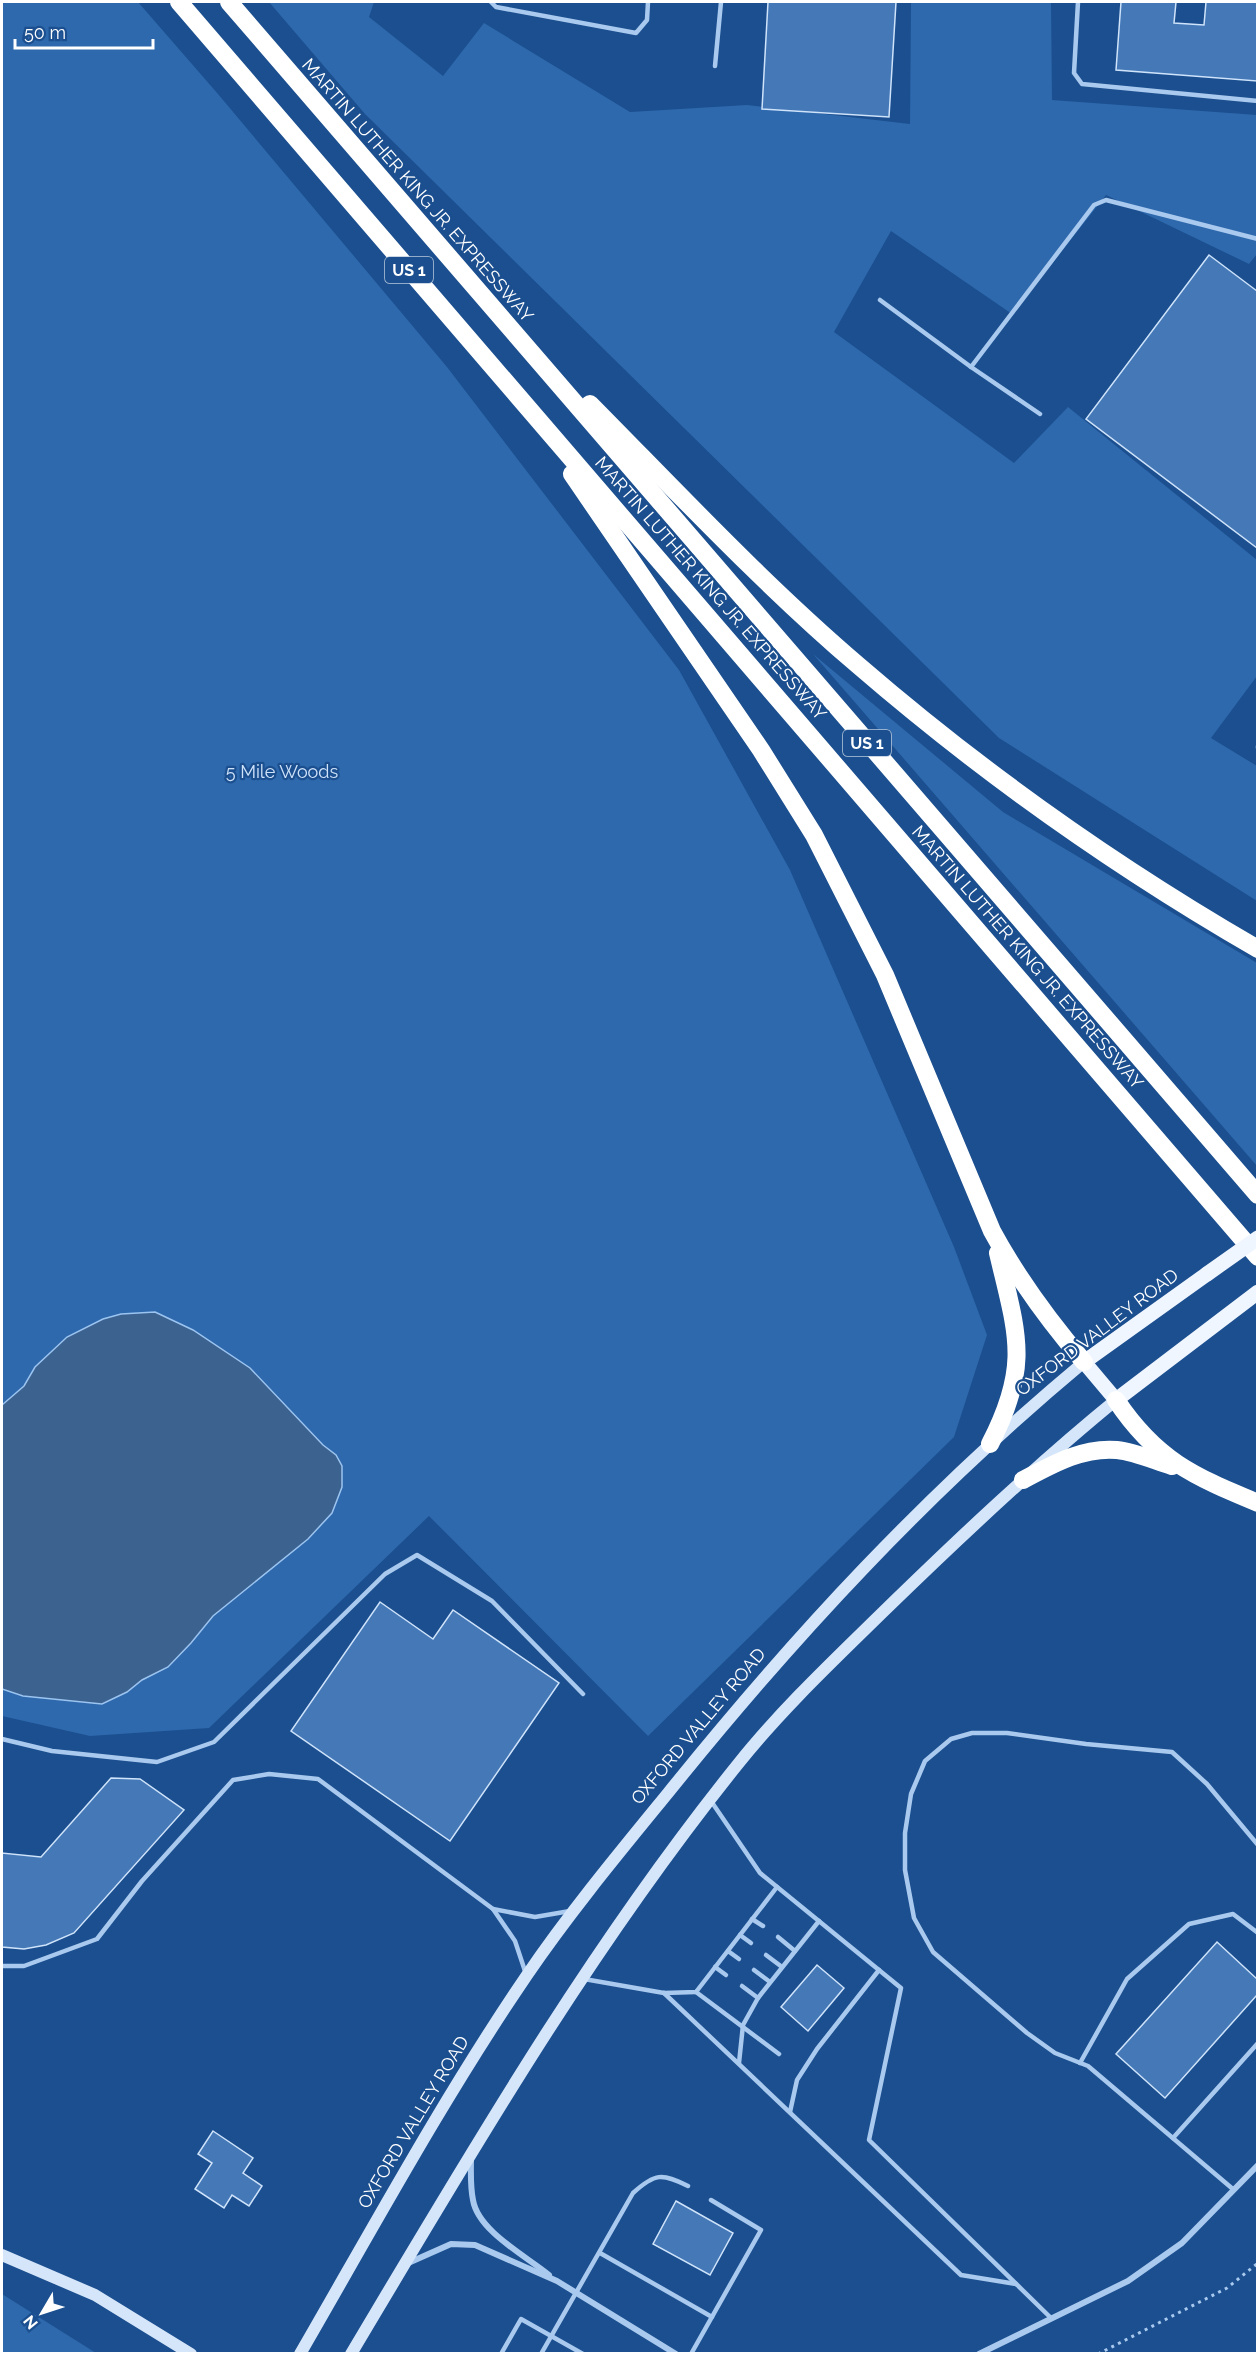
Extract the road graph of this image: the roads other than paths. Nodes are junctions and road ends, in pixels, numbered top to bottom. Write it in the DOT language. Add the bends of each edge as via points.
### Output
graph roads {
  1 [pos="179,2"];
  2 [pos="229,2"];
  3 [pos="491,2"];
  4 [pos="648,2"];
  5 [pos="722,2"];
  6 [pos="1078,2"];
  7 [pos="715,66"];
  8 [pos="1257,101"];
  9 [pos="1257,239"];
  10 [pos="477,291"];
  11 [pos="880,300"];
  12 [pos="970,367"];
  13 [pos="520,399"];
  14 [pos="1040,414"];
  15 [pos="1257,949"];
  16 [pos="1257,1195"];
  17 [pos="992,1231"];
  18 [pos="1257,1238"];
  19 [pos="1257,1257"];
  20 [pos="1257,1292"];
  21 [pos="1084,1362"];
  22 [pos="1116,1400"];
  23 [pos="990,1444"];
  24 [pos="1188,1471"];
  25 [pos="1023,1480"];
  26 [pos="1257,1503"];
  27 [pos="583,1694"];
  28 [pos="2,1739"];
  29 [pos="710,1800"];
  30 [pos="1257,1845"];
  31 [pos="777,1887"];
  32 [pos="493,1909"];
  33 [pos="573,1911"];
  34 [pos="752,1919"];
  35 [pos="819,1921"];
  36 [pos="763,1926"];
  37 [pos="1257,1933"];
  38 [pos="740,1935"];
  39 [pos="778,1938"];
  40 [pos="751,1943"];
  41 [pos="728,1951"];
  42 [pos="795,1951"];
  43 [pos="766,1955"];
  44 [pos="739,1959"];
  45 [pos="2,1966"];
  46 [pos="715,1967"];
  47 [pos="782,1967"];
  48 [pos="754,1970"];
  49 [pos="879,1970"];
  50 [pos="726,1975"];
  51 [pos="527,1976"];
  52 [pos="581,1978"];
  53 [pos="770,1982"];
  54 [pos="742,1986"];
  55 [pos="696,1992"];
  56 [pos="664,1993"];
  57 [pos="758,1998"];
  58 [pos="743,2025"];
  59 [pos="1257,2043"];
  60 [pos="779,2054"];
  61 [pos="739,2063"];
  62 [pos="1080,2063"];
  63 [pos="790,2112"];
  64 [pos="1173,2138"];
  65 [pos="471,2152"];
  66 [pos="1257,2165"];
  67 [pos="688,2186"];
  68 [pos="1234,2190"];
  69 [pos="711,2200"];
  70 [pos="600,2253"];
  71 [pos="2,2255"];
  72 [pos="404,2266"];
  73 [pos="556,2281"];
  74 [pos="1017,2284"];
  75 [pos="577,2293"];
  76 [pos="712,2317"];
  77 [pos="1051,2318"];
  78 [pos="552,2334"];
  79 [pos="191,2354"];
  80 [pos="300,2354"];
  81 [pos="351,2354"];
  82 [pos="501,2354"];
  83 [pos="541,2354"];
  84 [pos="584,2354"];
  85 [pos="676,2354"];
  86 [pos="691,2354"];
  87 [pos="979,2354"];
  1 -- 13 [label="highway, MARTIN LUTHER KING JR. EXPRESSWAY / US 1"];
  2 -- 10 [label="highway, MARTIN LUTHER KING JR. EXPRESSWAY / US 1"];
  3 -- 4 [label="lane" via="496,7 636,33 647,20"];
  5 -- 7 [label="lane"];
  6 -- 8 [label="lane" via="1074,73 1082,84"];
  9 -- 12 [label="lane" via="1106,200 1094,205"];
  10 -- 15 [label="highway" via="762,578 907,708 1075,834"];
  10 -- 16 [label="highway, MARTIN LUTHER KING JR. EXPRESSWAY / US 1"];
  11 -- 12 [label="lane"];
  12 -- 14 [label="lane"];
  13 -- 17 [label="highway" via="730,705 814,835 889,984"];
  13 -- 19 [label="highway, MARTIN LUTHER KING JR. EXPRESSWAY / US 1"];
  17 -- 21 [label="highway" via="1036,1302"];
  17 -- 23 [label="highway" via="1018,1347 1009,1404"];
  18 -- 21 [label="main road, OXFORD VALLEY ROAD, bridge"];
  20 -- 22 [label="main road"];
  21 -- 22 [label="main road"];
  21 -- 23 [label="main road, OXFORD VALLEY ROAD"];
  22 -- 24 [label="highway" via="1154,1446"];
  22 -- 25 [label="main road"];
  23 -- 33 [label="main road, OXFORD VALLEY ROAD" via="892,1537 801,1634"];
  24 -- 25 [label="highway" via="1118,1450 1102,1450 1066,1458"];
  24 -- 26 [label="highway"];
  25 -- 29 [label="main road" via="830,1663 768,1729"];
  27 -- 28 [label="lane" via="492,1601 417,1556 385,1574 214,1742 157,1762 52,1751"];
  29 -- 31 [label="lane" via="760,1873"];
  29 -- 52 [label="main road"];
  30 -- 62 [label="lane" via="1207,1784 1172,1752 1007,1733 972,1733 951,1738 925,1761 911,1794 905,1833 905,1870 914,1918 933,1952 1027,2033 1055,2053"];
  31 -- 34 [label="lane"];
  31 -- 35 [label="lane"];
  32 -- 33 [label="lane" via="535,1917"];
  32 -- 45 [label="lane" via="318,1779 269,1773 233,1780 142,1881 97,1939 24,1966"];
  32 -- 51 [label="lane" via="515,1941"];
  33 -- 51 [label="main road, OXFORD VALLEY ROAD"];
  34 -- 36 [label="lane"];
  34 -- 38 [label="lane"];
  35 -- 42 [label="lane"];
  35 -- 49 [label="lane"];
  37 -- 62 [label="lane" via="1233,1914 1189,1924 1127,1979"];
  38 -- 40 [label="lane"];
  38 -- 41 [label="lane"];
  39 -- 42 [label="lane"];
  41 -- 44 [label="lane"];
  41 -- 46 [label="lane"];
  42 -- 47 [label="lane"];
  43 -- 47 [label="lane"];
  46 -- 50 [label="lane"];
  46 -- 55 [label="lane"];
  47 -- 53 [label="lane"];
  48 -- 53 [label="lane"];
  49 -- 63 [label="lane" via="816,2049 797,2080"];
  49 -- 74 [label="lane" via="901,1988 869,2140"];
  51 -- 80 [label="main road, OXFORD VALLEY ROAD" via="450,2094"];
  52 -- 56 [label="lane"];
  52 -- 65 [label="main road"];
  53 -- 57 [label="lane"];
  54 -- 57 [label="lane"];
  55 -- 56 [label="lane"];
  55 -- 58 [label="lane"];
  56 -- 61 [label="lane"];
  57 -- 58 [label="lane"];
  58 -- 60 [label="lane"];
  58 -- 61 [label="lane"];
  59 -- 64 [label="lane"];
  61 -- 63 [label="lane"];
  62 -- 64 [label="lane"];
  63 -- 74 [label="lane" via="961,2275"];
  64 -- 68 [label="lane"];
  65 -- 72 [label="main road"];
  65 -- 73 [label="street" via="472,2199 480,2218"];
  66 -- 68 [label="street"];
  67 -- 70 [label="lane" via="661,2176 643,2184 633,2193"];
  68 -- 77 [label="street" via="1173,2250 1128,2281"];
  69 -- 76 [label="lane" via="761,2230"];
  70 -- 75 [label="lane"];
  70 -- 76 [label="lane"];
  71 -- 79 [label="main road" via="95,2295"];
  72 -- 73 [label="street" via="451,2244 475,2245"];
  72 -- 81 [label="main road"];
  73 -- 75 [label="street"];
  74 -- 77 [label="lane"];
  75 -- 78 [label="lane"];
  75 -- 85 [label="street"];
  76 -- 86 [label="lane"];
  77 -- 87 [label="street"];
  78 -- 82 [label="lane" via="521,2319"];
  78 -- 83 [label="lane"];
  78 -- 84 [label="lane"];
}
